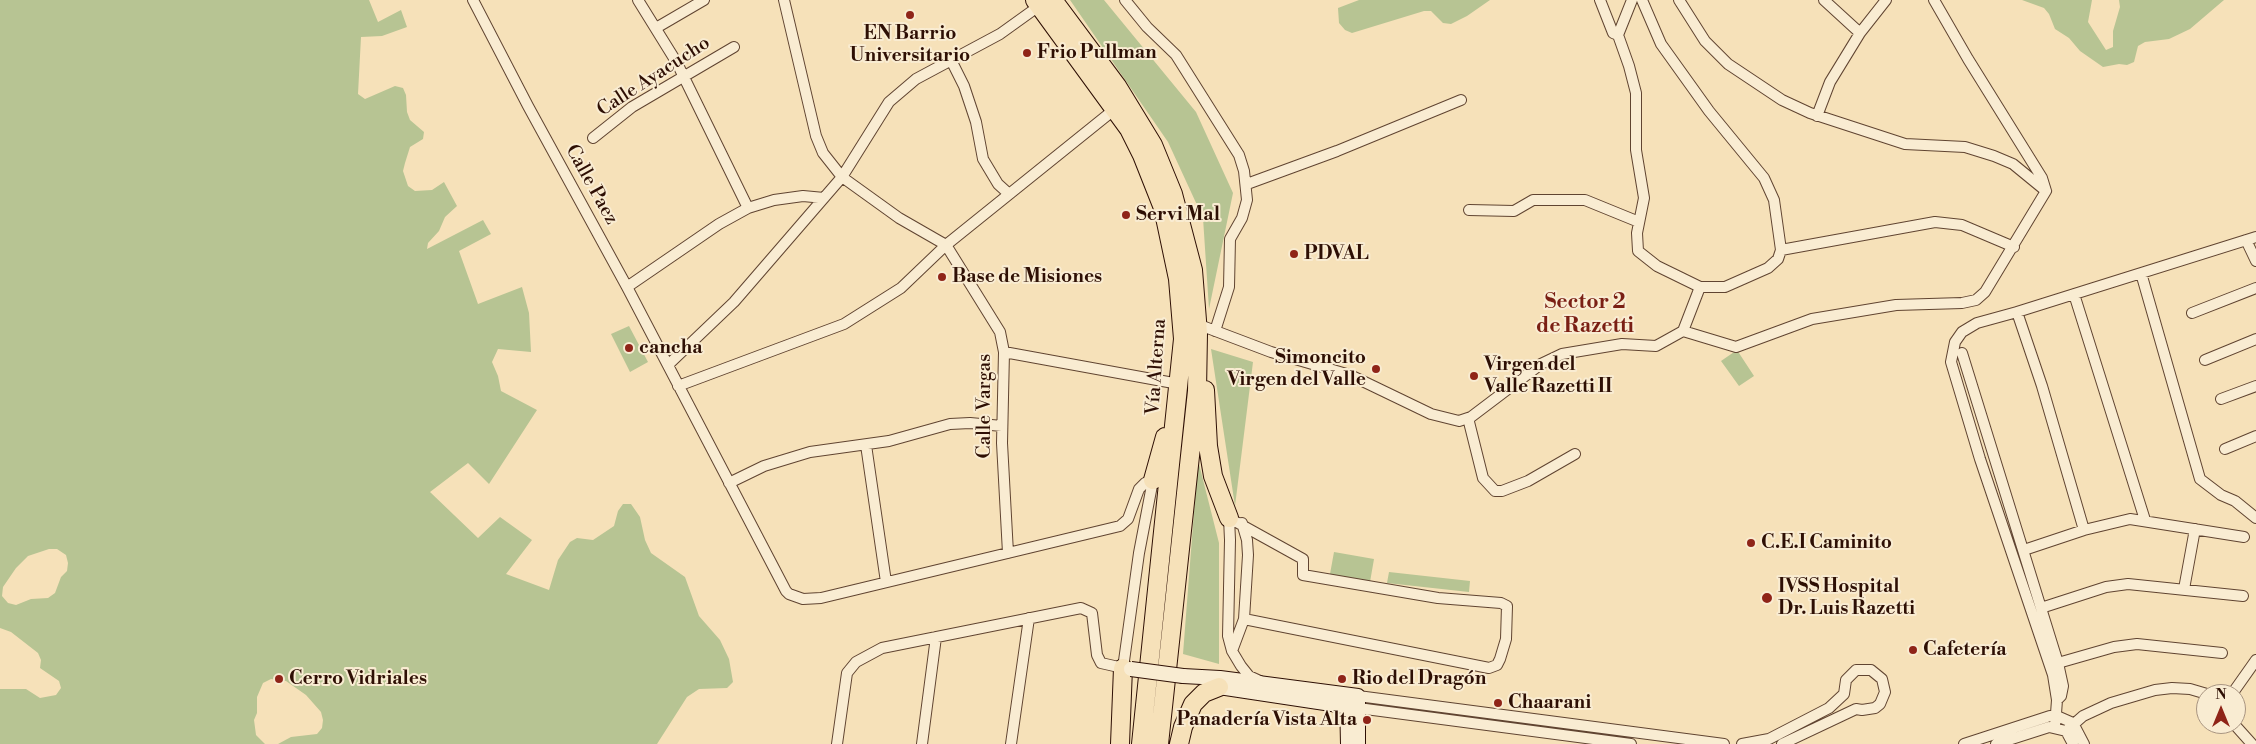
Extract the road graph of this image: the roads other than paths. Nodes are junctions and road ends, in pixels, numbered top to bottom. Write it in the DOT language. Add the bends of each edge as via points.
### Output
graph roads {
  1 [pos="473,0"];
  2 [pos="638,0"];
  3 [pos="704,0"];
  4 [pos="784,0"];
  5 [pos="1126,0"];
  6 [pos="1600,0"];
  7 [pos="1632,0"];
  8 [pos="1642,0"];
  9 [pos="1679,0"];
  10 [pos="1824,0"];
  11 [pos="1886,0"];
  12 [pos="1934,0"];
  13 [pos="1042,2"];
  14 [pos="656,28"];
  15 [pos="1860,33"];
  16 [pos="1618,36"];
  17 [pos="734,47"];
  18 [pos="951,60"];
  19 [pos="684,76"];
  20 [pos="1461,100"];
  21 [pos="1114,108"];
  22 [pos="1817,116"];
  23 [pos="593,138"];
  24 [pos="842,177"];
  25 [pos="1247,184"];
  26 [pos="2046,191"];
  27 [pos="1009,194"];
  28 [pos="824,198"];
  29 [pos="748,208"];
  30 [pos="1469,210"];
  31 [pos="1639,222"];
  32 [pos="2251,239"];
  33 [pos="946,245"];
  34 [pos="2014,247"];
  35 [pos="1781,250"];
  36 [pos="2256,260"];
  37 [pos="2141,273"];
  38 [pos="628,287"];
  39 [pos="1700,287"];
  40 [pos="2256,288"];
  41 [pos="2074,294"];
  42 [pos="2016,312"];
  43 [pos="2192,313"];
  44 [pos="1203,329"];
  45 [pos="1683,331"];
  46 [pos="2256,339"];
  47 [pos="1004,352"];
  48 [pos="1962,353"];
  49 [pos="2205,360"];
  50 [pos="668,365"];
  51 [pos="1179,384"];
  52 [pos="678,386"];
  53 [pos="2256,386"];
  54 [pos="2221,399"];
  55 [pos="1468,418"];
  56 [pos="1002,426"];
  57 [pos="2256,436"];
  58 [pos="866,445"];
  59 [pos="2225,449"];
  60 [pos="1576,454"];
  61 [pos="1153,480"];
  62 [pos="729,483"];
  63 [pos="2255,514"];
  64 [pos="2145,520"];
  65 [pos="1235,521"];
  66 [pos="2195,528"];
  67 [pos="2084,530"];
  68 [pos="2244,537"];
  69 [pos="2024,550"];
  70 [pos="1008,553"];
  71 [pos="886,582"];
  72 [pos="2184,589"];
  73 [pos="2243,596"];
  74 [pos="2041,608"];
  75 [pos="1029,618"];
  76 [pos="1244,620"];
  77 [pos="936,637"];
  78 [pos="1232,651"];
  79 [pos="2222,653"];
  80 [pos="2256,660"];
  81 [pos="2058,663"];
  82 [pos="1127,669"];
  83 [pos="1189,677"];
  84 [pos="1265,684"];
  85 [pos="2239,684"];
  86 [pos="1219,687"];
  87 [pos="2196,691"];
  88 [pos="2057,700"];
  89 [pos="1353,701"];
  90 [pos="2057,716"];
  91 [pos="2055,727"];
  92 [pos="2069,727"];
  93 [pos="2244,734"];
  94 [pos="2256,741"];
  95 [pos="837,744"];
  96 [pos="922,744"];
  97 [pos="1011,744"];
  98 [pos="1120,744"];
  99 [pos="1141,744"];
  100 [pos="1159,744"];
  101 [pos="1178,744"];
  102 [pos="1348,744"];
  103 [pos="1358,744"];
  104 [pos="1631,744"];
  105 [pos="1724,744"];
  106 [pos="1742,744"];
  107 [pos="1782,744"];
  108 [pos="1968,744"];
  109 [pos="1996,744"];
  110 [pos="2073,744"];
  111 [pos="2084,744"];
  112 [pos="2253,744"];
  1 -- 38 [label="street, Calle Paez"];
  2 -- 14 [label="street"];
  3 -- 14 [label="street"];
  4 -- 24 [label="street" via="816,136 822,153"];
  5 -- 25 [label="street" via="1151,32 1176,55 1213,110 1239,155"];
  6 -- 16 [label="street" via="1613,33"];
  7 -- 16 [label="street"];
  8 -- 35 [label="street" via="1661,44 1709,111 1764,178 1774,200"];
  9 -- 22 [label="street" via="1705,41 1728,64 1782,100"];
  10 -- 15 [label="street"];
  11 -- 15 [label="street"];
  12 -- 26 [label="street" via="2042,178"];
  13 -- 18 [label="street" via="1000,34"];
  13 -- 21 [label="highway, Vía Alterna"];
  13 -- 44 [label="highway, Vía Alterna" via="1117,86 1153,145 1173,194 1188,248"];
  14 -- 19 [label="street"];
  15 -- 22 [label="street" via="1830,82"];
  16 -- 31 [label="street" via="1636,93 1636,150 1644,198"];
  17 -- 19 [label="street, Calle Ayacucho"];
  18 -- 24 [label="street" via="916,79 889,102"];
  18 -- 27 [label="street" via="976,122 983,159 998,184"];
  19 -- 23 [label="street, Calle Ayacucho" via="632,107"];
  19 -- 29 [label="street"];
  20 -- 25 [label="street"];
  21 -- 27 [label="street"];
  21 -- 51 [label="highway, Vía Alterna" via="1151,175 1168,228 1182,314"];
  22 -- 26 [label="street" via="1905,144 1965,148 1994,156 2021,170"];
  24 -- 28 [label="street"];
  24 -- 33 [label="street" via="898,218"];
  25 -- 44 [label="street" via="1245,209 1229,244 1227,295"];
  26 -- 34 [label="street"];
  27 -- 33 [label="street"];
  28 -- 29 [label="street" via="803,196"];
  28 -- 50 [label="street" via="734,302"];
  29 -- 38 [label="street" via="719,224"];
  30 -- 31 [label="street" via="1514,211 1534,200 1585,200"];
  31 -- 39 [label="street" via="1637,246 1642,256"];
  32 -- 36 [label="street"];
  32 -- 37 [label="street"];
  33 -- 47 [label="street, Calle Vargas" via="1000,332"];
  33 -- 52 [label="street" via="901,288 844,324"];
  34 -- 35 [label="street" via="1962,225 1935,222"];
  34 -- 45 [label="street" via="1985,292 1976,300 1896,305 1812,320 1736,347"];
  35 -- 39 [label="street" via="1778,259 1768,268 1725,287"];
  37 -- 41 [label="street"];
  37 -- 63 [label="street" via="2200,479"];
  38 -- 50 [label="street, Calle Paez"];
  39 -- 45 [label="street"];
  40 -- 43 [label="street"];
  41 -- 42 [label="street"];
  41 -- 64 [label="street"];
  42 -- 67 [label="street" via="2042,386"];
  42 -- 88 [label="street" via="1977,323 1962,332 1955,342 1951,362 2052,675"];
  44 -- 55 [label="street" via="1350,375 1442,418"];
  44 -- 65 [label="highway" via="1212,469"];
  44 -- 100 [label="highway, Vía Alterna"];
  45 -- 55 [label="street" via="1656,346 1615,344 1557,356 1534,368"];
  46 -- 49 [label="street"];
  47 -- 51 [label="street"];
  47 -- 56 [label="street, Calle Vargas"];
  48 -- 69 [label="street"];
  50 -- 52 [label="street, Calle Paez"];
  51 -- 61 [label="highway"];
  51 -- 99 [label="highway, Vía Alterna"];
  52 -- 62 [label="street, Calle Paez"];
  53 -- 54 [label="street"];
  55 -- 60 [label="street" via="1483,478 1495,491 1521,484"];
  56 -- 58 [label="street" via="970,422 950,424"];
  56 -- 70 [label="street, Calle Vargas"];
  57 -- 59 [label="street"];
  58 -- 62 [label="street" via="797,455"];
  58 -- 71 [label="street"];
  61 -- 70 [label="street" via="1139,489 1128,519 1120,526"];
  61 -- 82 [label="street" via="1139,553"];
  62 -- 71 [label="street, Calle Paez" via="789,594 803,599 821,598"];
  64 -- 66 [label="street"];
  64 -- 67 [label="street" via="2130,519"];
  65 -- 76 [label="street" via="1248,540"];
  65 -- 76 [label="street" via="1304,559 1303,575 1438,598 1501,603 1507,606 1508,614 1500,659 1490,668"];
  65 -- 78 [label="street" via="1230,540 1227,620"];
  66 -- 68 [label="street"];
  66 -- 72 [label="street"];
  67 -- 69 [label="street"];
  69 -- 74 [label="street"];
  70 -- 71 [label="street"];
  72 -- 73 [label="street"];
  72 -- 74 [label="street" via="2118,585"];
  74 -- 81 [label="street"];
  75 -- 77 [label="street"];
  75 -- 82 [label="street" via="1086,608 1094,619 1099,660 1103,665"];
  75 -- 97 [label="street"];
  76 -- 78 [label="street"];
  77 -- 95 [label="street" via="882,648 852,665 846,678"];
  77 -- 96 [label="street"];
  78 -- 84 [label="street" via="1250,676"];
  79 -- 81 [label="street" via="2137,644"];
  80 -- 85 [label="street"];
  81 -- 88 [label="street" via="2063,686"];
  82 -- 83 [label="main road, bridge"];
  82 -- 98 [label="highway"];
  83 -- 84 [label="main road"];
  83 -- 86 [label="main road"];
  84 -- 89 [label="main road"];
  86 -- 89 [label="main road"];
  86 -- 101 [label="highway" via="1204,693 1193,704"];
  87 -- 92 [label="street" via="2155,690 2111,703"];
  88 -- 90 [label="street"];
  89 -- 102 [label="main road"];
  89 -- 103 [label="main road"];
  89 -- 104 [label="street"];
  89 -- 105 [label="street"];
  90 -- 91 [label="street"];
  90 -- 92 [label="street"];
  90 -- 108 [label="street"];
  91 -- 92 [label="street"];
  91 -- 109 [label="street"];
  92 -- 110 [label="street"];
  92 -- 111 [label="street"];
  93 -- 112 [label="street"];
  94 -- 112 [label="street"];
  106 -- 107 [label="street" via="1769,739 1829,708 1844,694 1846,680 1856,670 1871,670 1882,679 1885,692 1875,708 1856,709"];
}
